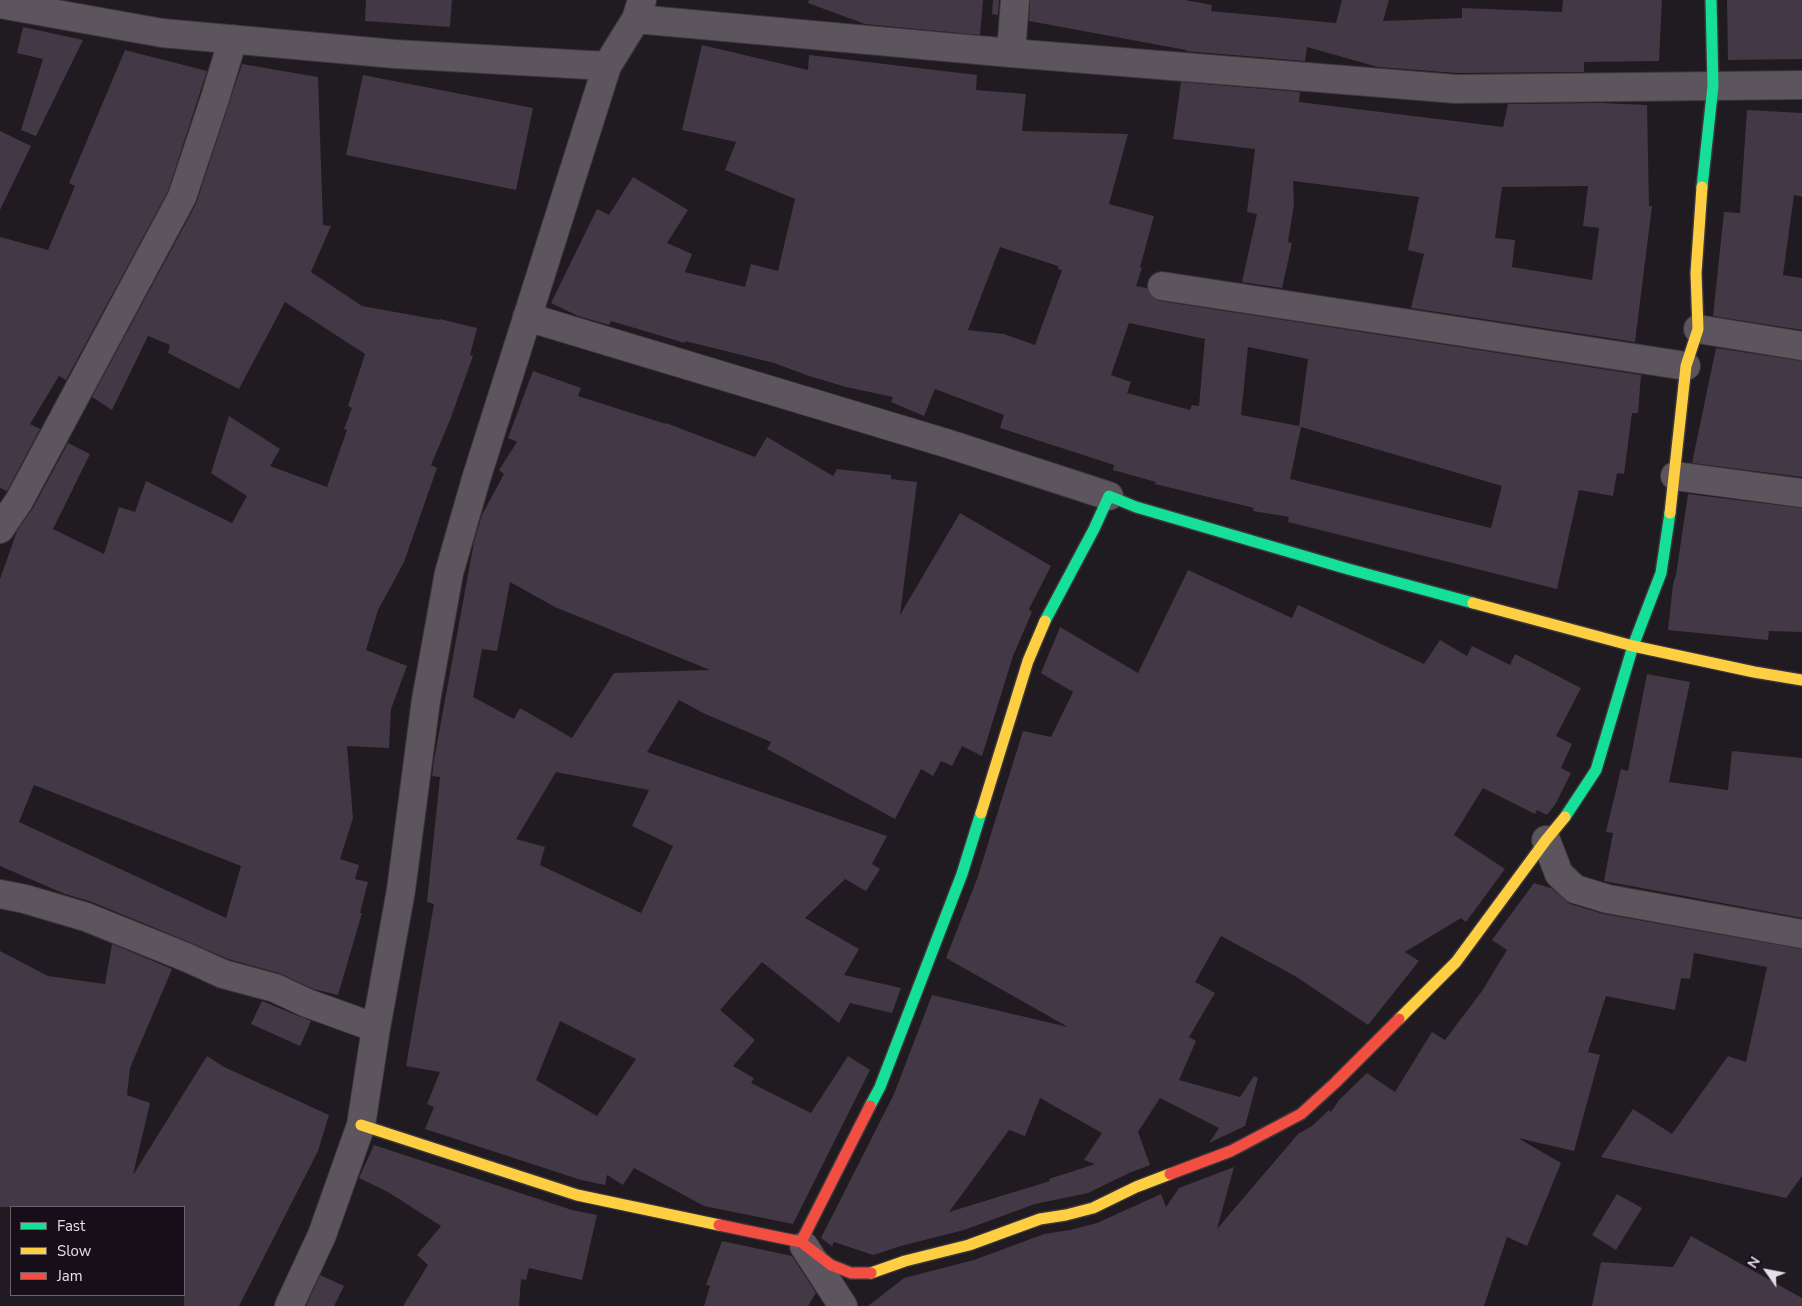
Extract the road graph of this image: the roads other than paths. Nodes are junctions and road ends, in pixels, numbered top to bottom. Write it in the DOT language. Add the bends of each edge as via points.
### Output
graph roads {
  1 [pos="1015,0"];
  2 [pos="1711,0"];
  3 [pos="0,4"];
  4 [pos="639,10"];
  5 [pos="233,40"];
  6 [pos="1011,54"];
  7 [pos="607,66"];
  8 [pos="1802,85"];
  9 [pos="1712,86"];
  10 [pos="1162,286"];
  11 [pos="527,317"];
  12 [pos="1698,329"];
  13 [pos="1802,346"];
  14 [pos="1686,366"];
  15 [pos="1675,476"];
  16 [pos="1802,493"];
  17 [pos="1110,496"];
  18 [pos="10,499"];
  19 [pos="0,529"];
  20 [pos="1634,646"];
  21 [pos="1802,680"];
  22 [pos="1546,840"];
  23 [pos="0,894"];
  24 [pos="1802,934"];
  25 [pos="376,1028"];
  26 [pos="362,1125"];
  27 [pos="801,1242"];
  28 [pos="289,1306"];
  29 [pos="844,1306"];
  1 -- 6 [label="street"];
  2 -- 9 [label="street"];
  3 -- 5 [label="street" via="162,33"];
  4 -- 6 [label="street"];
  4 -- 7 [label="street"];
  5 -- 7 [label="street" via="395,54"];
  5 -- 18 [label="street" via="182,197"];
  6 -- 9 [label="street" via="1456,89"];
  7 -- 11 [label="street"];
  8 -- 9 [label="street"];
  9 -- 12 [label="street" via="1696,273"];
  10 -- 14 [label="street"];
  11 -- 17 [label="street"];
  11 -- 25 [label="street" via="449,573 426,700 401,890"];
  12 -- 13 [label="street"];
  12 -- 14 [label="street"];
  14 -- 15 [label="street"];
  15 -- 16 [label="street"];
  15 -- 20 [label="street" via="1661,574"];
  17 -- 20 [label="street" via="1339,566"];
  17 -- 27 [label="street" via="1048,614 1028,661 962,874 880,1086"];
  18 -- 19 [label="street"];
  20 -- 21 [label="street"];
  20 -- 22 [label="street" via="1596,770"];
  22 -- 24 [label="street" via="1560,874 1575,889"];
  22 -- 27 [label="street" via="1456,962 1335,1083 1301,1114 1273,1130 1231,1152 1136,1187 1093,1208 1040,1219 969,1245 867,1274 851,1273 831,1265"];
  23 -- 25 [label="street" via="86,917 223,974 275,988"];
  25 -- 26 [label="street"];
  26 -- 27 [label="street" via="577,1195"];
  26 -- 28 [label="street" via="322,1235"];
  27 -- 29 [label="street"];
}
